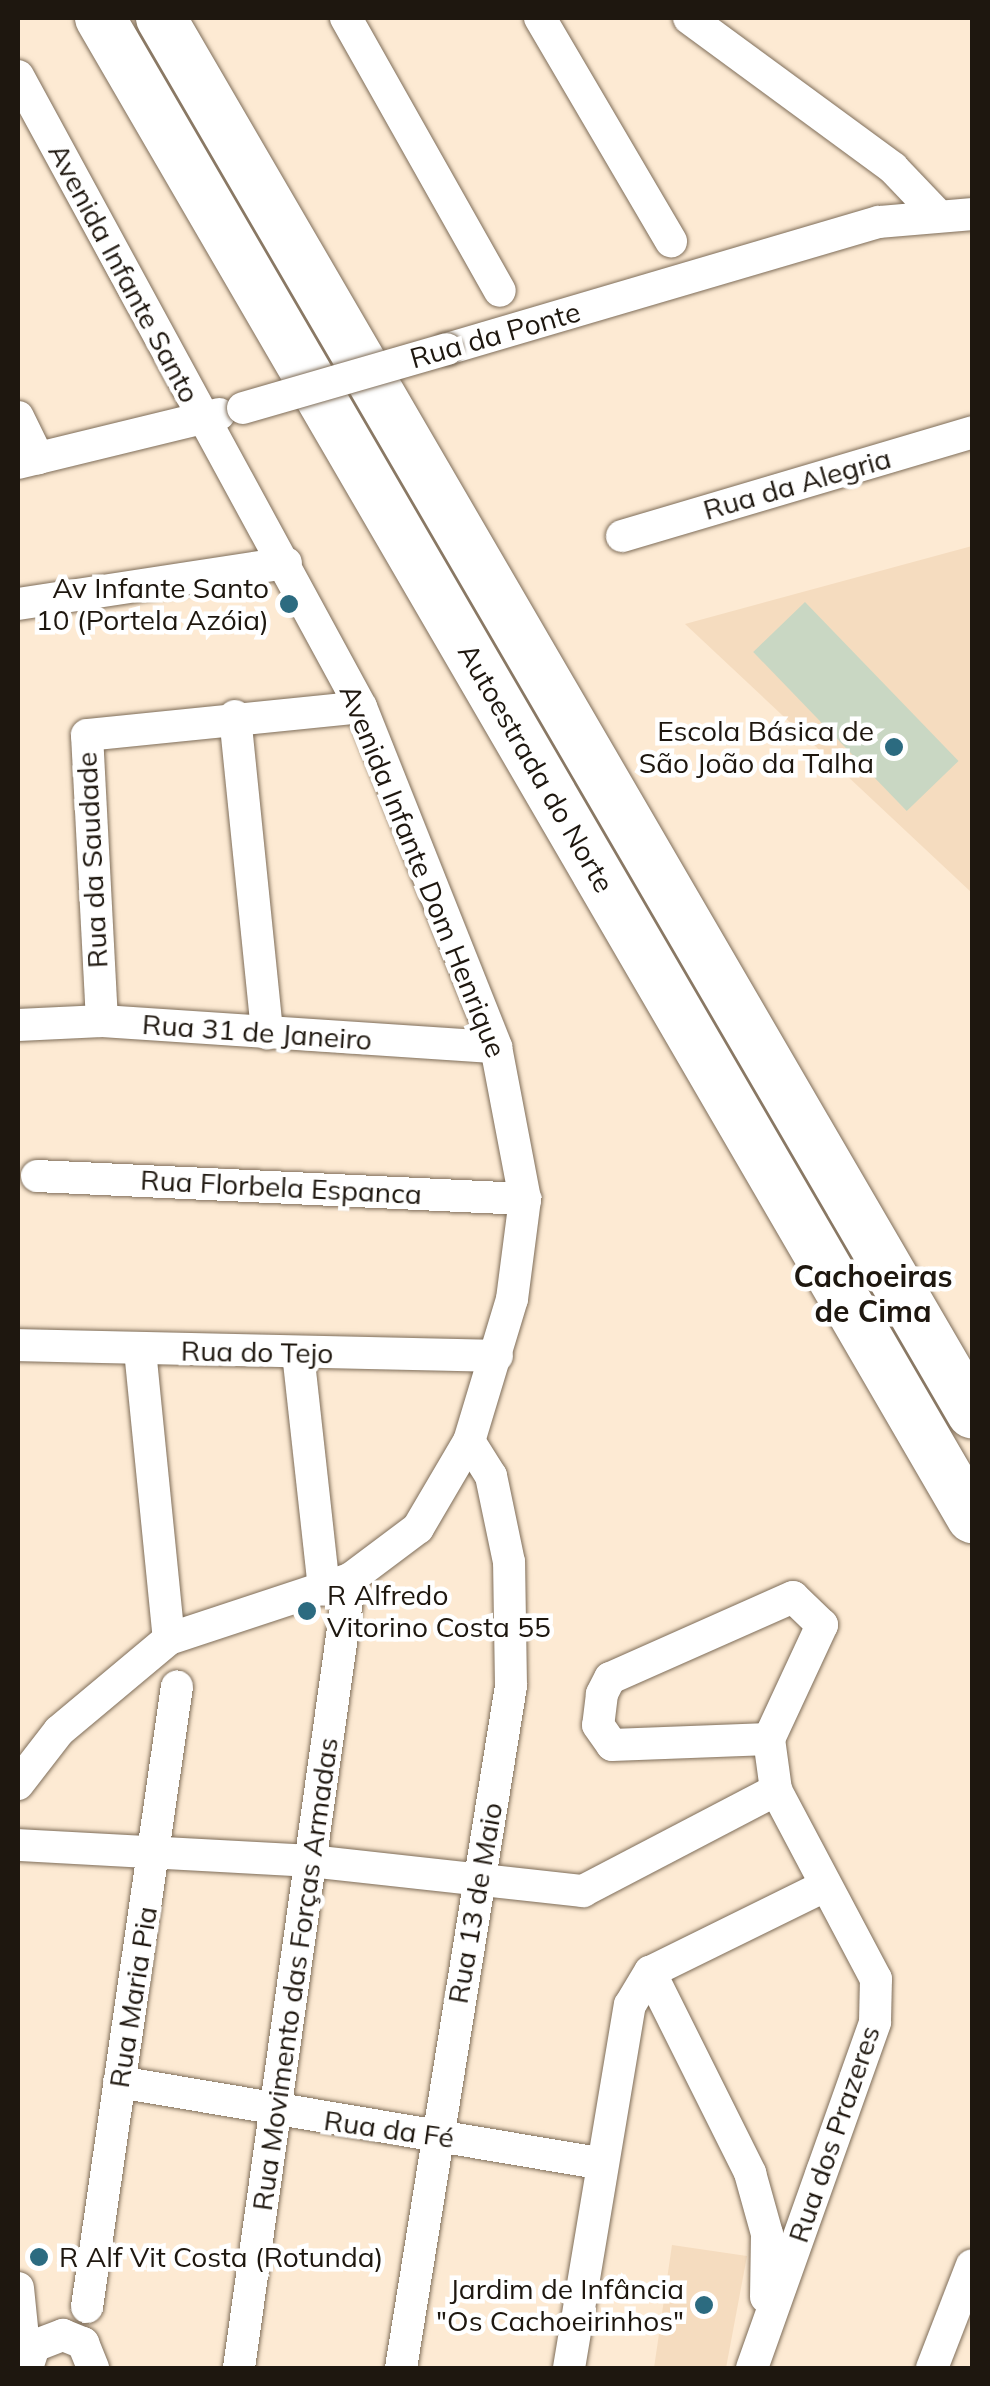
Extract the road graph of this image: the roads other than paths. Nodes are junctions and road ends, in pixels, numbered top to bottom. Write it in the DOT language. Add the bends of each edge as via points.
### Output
graph roads {
  1 [pos="100,18"];
  2 [pos="161,18"];
  3 [pos="346,18"];
  4 [pos="540,18"];
  5 [pos="689,18"];
  6 [pos="18,76"];
  7 [pos="934,211"];
  8 [pos="972,214"];
  9 [pos="671,240"];
  10 [pos="500,291"];
  11 [pos="202,417"];
  12 [pos="18,418"];
  13 [pos="972,432"];
  14 [pos="28,460"];
  15 [pos="622,536"];
  16 [pos="286,563"];
  17 [pos="18,604"];
  18 [pos="360,706"];
  19 [pos="234,716"];
  20 [pos="102,1020"];
  21 [pos="18,1025"];
  22 [pos="266,1033"];
  23 [pos="496,1048"];
  24 [pos="37,1176"];
  25 [pos="525,1199"];
  26 [pos="18,1345"];
  27 [pos="140,1350"];
  28 [pos="298,1353"];
  29 [pos="497,1356"];
  30 [pos="972,1413"];
  31 [pos="470,1442"];
  32 [pos="972,1518"];
  33 [pos="337,1585"];
  34 [pos="169,1639"];
  35 [pos="177,1686"];
  36 [pos="769,1739"];
  37 [pos="18,1784"];
  38 [pos="776,1790"];
  39 [pos="18,1845"];
  40 [pos="156,1857"];
  41 [pos="310,1860"];
  42 [pos="480,1880"];
  43 [pos="825,1886"];
  44 [pos="650,1972"];
  45 [pos="119,2082"];
  46 [pos="277,2113"];
  47 [pos="435,2136"];
  48 [pos="600,2163"];
  49 [pos="972,2266"];
  50 [pos="19,2293"];
  51 [pos="87,2307"];
  52 [pos="765,2319"];
  53 [pos="64,2335"];
  54 [pos="94,2366"];
  55 [pos="27,2368"];
  56 [pos="239,2368"];
  57 [pos="401,2368"];
  58 [pos="570,2368"];
  59 [pos="752,2368"];
  60 [pos="932,2368"];
  1 -- 32 [label="highway, Autoestrada do Norte"];
  2 -- 30 [label="highway, Autoestrada do Norte"];
  3 -- 10 [label="street"];
  4 -- 9 [label="street"];
  5 -- 7 [label="street" via="893,168"];
  6 -- 11 [label="street, Avenida Infante Santo"];
  7 -- 8 [label="street, Rua da Ponte"];
  7 -- 11 [label="street, Rua da Ponte, bridge"];
  11 -- 14 [label="street, Rua da Ponte"];
  11 -- 16 [label="street, Avenida Infante Dom Henrique"];
  12 -- 14 [label="street"];
  13 -- 15 [label="street, Rua da Alegria"];
  16 -- 17 [label="street"];
  16 -- 18 [label="street, Avenida Infante Dom Henrique"];
  18 -- 19 [label="street, Rua da Saudade"];
  18 -- 23 [label="street, Avenida Infante Dom Henrique"];
  19 -- 20 [label="street, Rua da Saudade" via="100,728 81,748"];
  19 -- 22 [label="street"];
  20 -- 21 [label="street, Rua 31 de Janeiro"];
  20 -- 22 [label="street, Rua 31 de Janeiro"];
  22 -- 23 [label="street, Rua 31 de Janeiro"];
  23 -- 25 [label="street, Avenida Infante Dom Henrique"];
  24 -- 25 [label="street, Rua Florbela Espanca"];
  25 -- 29 [label="street, Avenida Infante Dom Henrique"];
  26 -- 27 [label="street, Rua do Tejo"];
  27 -- 28 [label="street, Rua do Tejo"];
  27 -- 34 [label="street"];
  28 -- 29 [label="street, Rua do Tejo"];
  28 -- 33 [label="street, Rua Movimento das Forças Armadas"];
  29 -- 31 [label="street, Avenida Infante Dom Henrique"];
  31 -- 33 [label="street, Avenida Infante Dom Henrique" via="418,1528"];
  31 -- 42 [label="street, Rua 13 de Maio" via="491,1476 510,1562 510,1686"];
  33 -- 34 [label="street, Avenida Infante Dom Henrique"];
  33 -- 41 [label="street, Rua Movimento das Forças Armadas"];
  34 -- 37 [label="street" via="59,1731"];
  35 -- 40 [label="street, Rua Maria Pia"];
  36 -- 36 [label="street" via="822,1625 794,1597 610,1678 602,1694 598,1725 612,1745"];
  36 -- 38 [label="street, Rua dos Prazeres"];
  38 -- 42 [label="street" via="583,1891"];
  38 -- 43 [label="street, Rua dos Prazeres"];
  39 -- 40 [label="street"];
  40 -- 41 [label="street"];
  40 -- 45 [label="street, Rua Maria Pia"];
  41 -- 42 [label="street"];
  41 -- 46 [label="street, Rua Movimento das Forças Armadas"];
  42 -- 47 [label="street, Rua 13 de Maio"];
  43 -- 44 [label="street"];
  43 -- 52 [label="street, Rua dos Prazeres" via="876,1979 875,2022"];
  44 -- 48 [label="street" via="616,2051"];
  44 -- 52 [label="street" via="750,2173 767,2234"];
  45 -- 46 [label="street, Rua da Fé"];
  45 -- 51 [label="street, Rua Maria Pia"];
  46 -- 47 [label="street, Rua da Fé"];
  46 -- 56 [label="street, Rua Movimento das Forças Armadas"];
  47 -- 48 [label="street, Rua da Fé"];
  47 -- 57 [label="street, Rua 13 de Maio"];
  48 -- 58 [label="street"];
  49 -- 60 [label="street"];
  50 -- 53 [label="street"];
  50 -- 55 [label="street"];
  52 -- 59 [label="street, Rua dos Prazeres"];
  53 -- 54 [label="street"];
  53 -- 55 [label="street" via="34,2346"];
}
